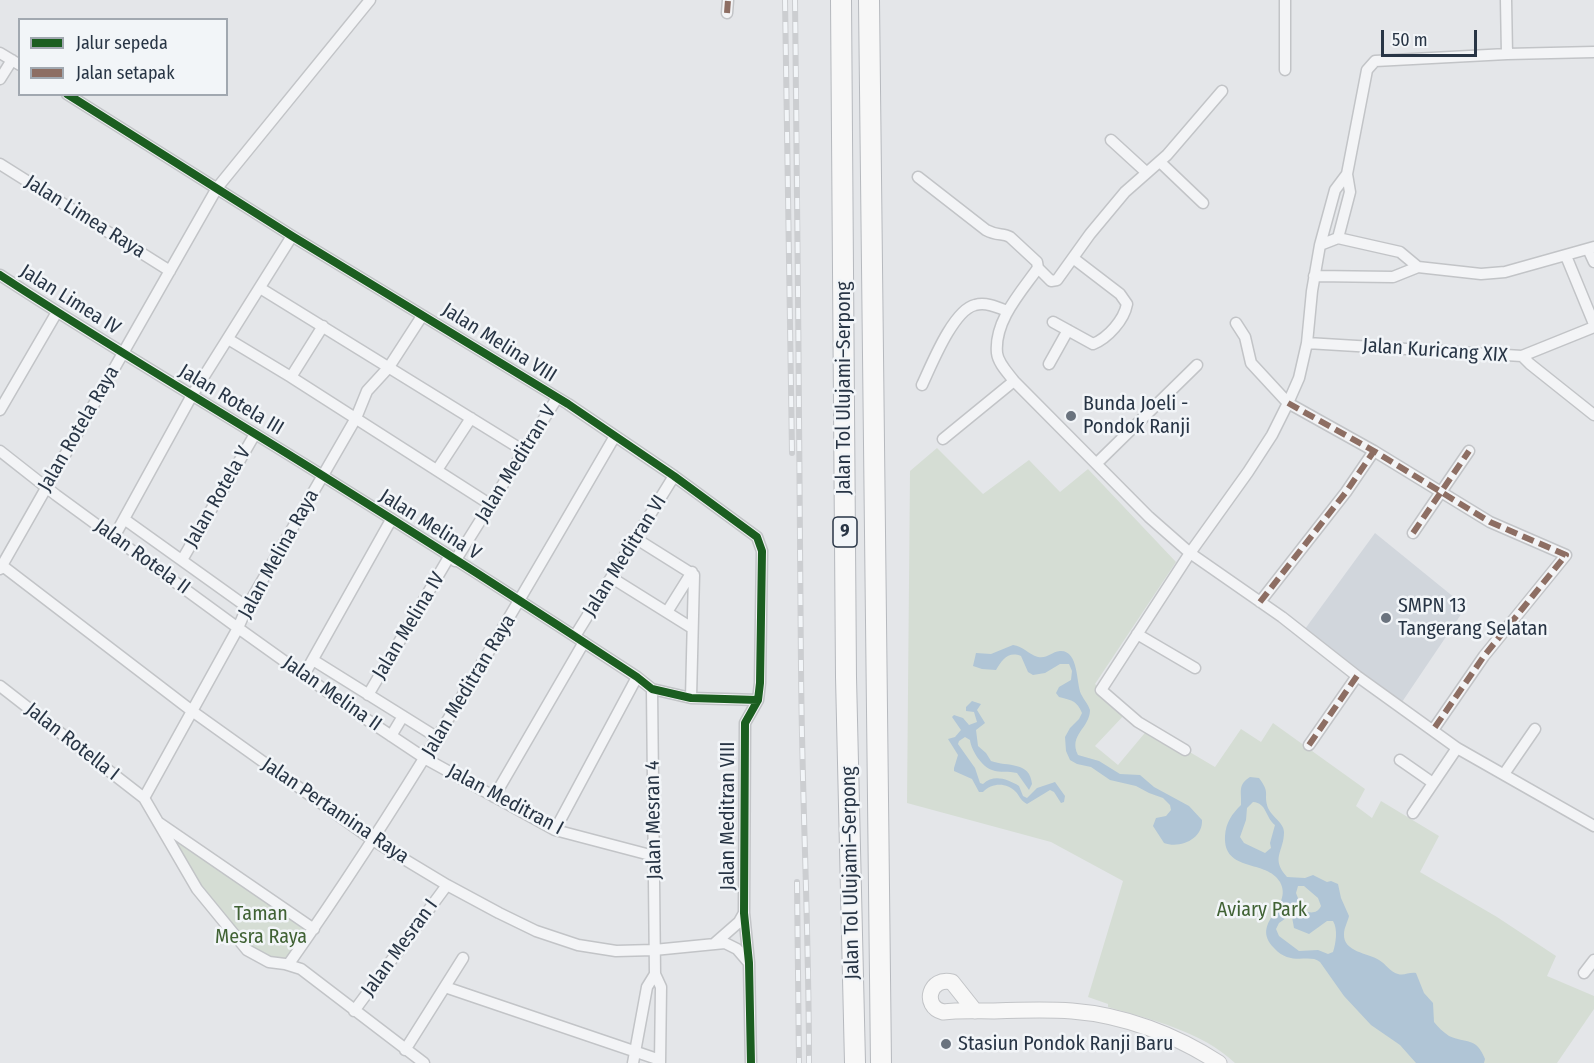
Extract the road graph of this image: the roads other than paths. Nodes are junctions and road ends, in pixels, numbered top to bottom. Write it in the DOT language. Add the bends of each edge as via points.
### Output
graph roads {
  1 [pos="370,0"];
  2 [pos="728,0"];
  3 [pos="841,0"];
  4 [pos="869,0"];
  5 [pos="1285,0"];
  6 [pos="1506,0"];
  7 [pos="727,13"];
  8 [pos="1594,52"];
  9 [pos="0,53"];
  10 [pos="1507,54"];
  11 [pos="16,63"];
  12 [pos="1285,70"];
  13 [pos="0,79"];
  14 [pos="1222,91"];
  15 [pos="70,96"];
  16 [pos="1111,140"];
  17 [pos="1160,162"];
  18 [pos="0,164"];
  19 [pos="1146,172"];
  20 [pos="1347,174"];
  21 [pos="918,177"];
  22 [pos="217,188"];
  23 [pos="1203,203"];
  24 [pos="292,236"];
  25 [pos="1338,238"];
  26 [pos="1320,245"];
  27 [pos="1591,248"];
  28 [pos="1566,256"];
  29 [pos="1073,258"];
  30 [pos="1594,262"];
  31 [pos="1418,267"];
  32 [pos="1038,268"];
  33 [pos="170,271"];
  34 [pos="0,275"];
  35 [pos="1314,276"];
  36 [pos="260,288"];
  37 [pos="1007,311"];
  38 [pos="57,312"];
  39 [pos="422,316"];
  40 [pos="1053,322"];
  41 [pos="1236,323"];
  42 [pos="323,326"];
  43 [pos="1594,326"];
  44 [pos="1068,330"];
  45 [pos="228,339"];
  46 [pos="1307,343"];
  47 [pos="123,353"];
  48 [pos="1522,356"];
  49 [pos="1049,364"];
  50 [pos="1197,365"];
  51 [pos="389,367"];
  52 [pos="291,377"];
  53 [pos="1014,381"];
  54 [pos="922,385"];
  55 [pos="191,397"];
  56 [pos="558,398"];
  57 [pos="1288,403"];
  58 [pos="0,410"];
  59 [pos="1594,415"];
  60 [pos="356,418"];
  61 [pos="471,418"];
  62 [pos="255,434"];
  63 [pos="615,436"];
  64 [pos="943,439"];
  65 [pos="0,451"];
  66 [pos="524,451"];
  67 [pos="1374,451"];
  68 [pos="1469,451"];
  69 [pos="1097,463"];
  70 [pos="437,471"];
  71 [pos="322,476"];
  72 [pos="674,476"];
  73 [pos="45,487"];
  74 [pos="1441,492"];
  75 [pos="491,505"];
  76 [pos="124,519"];
  77 [pos="391,520"];
  78 [pos="1413,533"];
  79 [pos="114,537"];
  80 [pos="757,537"];
  81 [pos="635,538"];
  82 [pos="1190,553"];
  83 [pos="452,559"];
  84 [pos="182,560"];
  85 [pos="1,566"];
  86 [pos="692,572"];
  87 [pos="612,578"];
  88 [pos="520,600"];
  89 [pos="1260,602"];
  90 [pos="247,607"];
  91 [pos="667,612"];
  92 [pos="238,628"];
  93 [pos="692,628"];
  94 [pos="1137,634"];
  95 [pos="580,639"];
  96 [pos="313,660"];
  97 [pos="1195,668"];
  98 [pos="304,675"];
  99 [pos="1357,676"];
  100 [pos="637,677"];
  101 [pos="0,686"];
  102 [pos="652,689"];
  103 [pos="368,695"];
  104 [pos="691,698"];
  105 [pos="758,700"];
  106 [pos="192,711"];
  107 [pos="403,716"];
  108 [pos="1535,729"];
  109 [pos="1433,730"];
  110 [pos="391,736"];
  111 [pos="438,738"];
  112 [pos="1309,745"];
  113 [pos="1457,748"];
  114 [pos="1185,750"];
  115 [pos="426,759"];
  116 [pos="1400,760"];
  117 [pos="1504,774"];
  118 [pos="1433,783"];
  119 [pos="494,797"];
  120 [pos="144,798"];
  121 [pos="1413,813"];
  122 [pos="155,820"];
  123 [pos="1594,826"];
  124 [pos="555,830"];
  125 [pos="374,841"];
  126 [pos="654,856"];
  127 [pos="447,885"];
  128 [pos="744,913"];
  129 [pos="314,929"];
  130 [pos="715,944"];
  131 [pos="654,950"];
  132 [pos="463,958"];
  133 [pos="1594,960"];
  134 [pos="749,963"];
  135 [pos="288,965"];
  136 [pos="1584,972"];
  137 [pos="655,974"];
  138 [pos="445,987"];
  139 [pos="959,990"];
  140 [pos="354,1011"];
  141 [pos="949,1011"];
  142 [pos="975,1011"];
  143 [pos="405,1050"];
  144 [pos="636,1051"];
  145 [pos="660,1061"];
  146 [pos="424,1063"];
  147 [pos="633,1063"];
  148 [pos="751,1063"];
  149 [pos="855,1063"];
  150 [pos="881,1063"];
  151 [pos="1219,1063"];
  1 -- 22 [label="street, Jalan Rotela Raya"];
  2 -- 7 [label="street"];
  3 -- 149 [label="highway, Jalan Tol Ulujami–Serpong / 9" via="847,688"];
  4 -- 150 [label="highway, Jalan Tol Ulujami–Serpong / 9"];
  5 -- 12 [label="street"];
  6 -- 10 [label="street"];
  8 -- 10 [label="street"];
  9 -- 11 [label="street"];
  10 -- 20 [label="street" via="1375,61 1367,70"];
  11 -- 13 [label="street"];
  14 -- 17 [label="street"];
  15 -- 22 [label="street, Jalan Melina VIII"];
  16 -- 19 [label="street"];
  17 -- 19 [label="street"];
  17 -- 23 [label="street"];
  18 -- 33 [label="street, Jalan Limea Raya"];
  19 -- 29 [label="street" via="1125,192"];
  20 -- 25 [label="street" via="1350,192"];
  20 -- 26 [label="street" via="1335,190"];
  21 -- 32 [label="street" via="986,230 1011,237 1037,262"];
  22 -- 24 [label="street, Jalan Melina VIII"];
  22 -- 33 [label="street, Jalan Rotela Raya"];
  24 -- 36 [label="street"];
  24 -- 39 [label="street, Jalan Melina VIII"];
  25 -- 26 [label="street"];
  25 -- 31 [label="street" via="1400,252"];
  26 -- 35 [label="street"];
  27 -- 28 [label="street"];
  27 -- 30 [label="street"];
  28 -- 31 [label="street" via="1505,272 1481,274"];
  28 -- 43 [label="street"];
  29 -- 32 [label="street" via="1054,281"];
  29 -- 44 [label="street" via="1120,294 1127,304 1101,341 1093,344"];
  31 -- 35 [label="street" via="1393,277"];
  32 -- 37 [label="street"];
  33 -- 47 [label="street, Jalan Rotela Raya"];
  34 -- 38 [label="street, Jalan Limea IV"];
  35 -- 46 [label="street"];
  36 -- 42 [label="street"];
  36 -- 45 [label="street"];
  37 -- 53 [label="street" via="997,354"];
  37 -- 54 [label="street" via="982,304 966,309"];
  38 -- 47 [label="street, Jalan Limea IV"];
  38 -- 58 [label="street"];
  39 -- 51 [label="street, Jalan Melina Raya"];
  39 -- 56 [label="street, Jalan Melina VIII"];
  40 -- 44 [label="street"];
  41 -- 57 [label="street" via="1245,337 1251,363"];
  42 -- 51 [label="street"];
  42 -- 52 [label="street"];
  43 -- 48 [label="street, Jalan Kuricang XIX"];
  44 -- 49 [label="street"];
  45 -- 52 [label="street"];
  45 -- 55 [label="street"];
  46 -- 48 [label="street, Jalan Kuricang XIX"];
  46 -- 57 [label="street"];
  47 -- 55 [label="street, Jalan Rotela III"];
  47 -- 73 [label="street, Jalan Rotela Raya"];
  48 -- 59 [label="street"];
  50 -- 69 [label="street"];
  51 -- 60 [label="street, Jalan Melina Raya" via="368,391"];
  51 -- 61 [label="street"];
  52 -- 60 [label="street"];
  53 -- 64 [label="street"];
  53 -- 69 [label="street"];
  55 -- 62 [label="street, Jalan Rotela III"];
  55 -- 76 [label="street"];
  56 -- 63 [label="street, Jalan Melina VIII"];
  56 -- 66 [label="street, Jalan Meditran V"];
  57 -- 67 [label="street"];
  57 -- 82 [label="street" via="1248,472"];
  60 -- 70 [label="street"];
  60 -- 71 [label="street, Jalan Melina Raya"];
  61 -- 66 [label="street"];
  61 -- 70 [label="street"];
  62 -- 71 [label="street, Jalan Rotela III"];
  62 -- 84 [label="street, Jalan Rotela V"];
  63 -- 72 [label="street, Jalan Melina VIII"];
  63 -- 88 [label="street, Jalan Meditran Raya"];
  65 -- 73 [label="street, Jalan Rotela II"];
  66 -- 75 [label="street, Jalan Meditran V"];
  67 -- 74 [label="street"];
  67 -- 89 [label="street"];
  68 -- 74 [label="street"];
  69 -- 82 [label="street"];
  70 -- 75 [label="street"];
  71 -- 77 [label="street, Jalan Melina V"];
  71 -- 90 [label="street, Jalan Melina Raya"];
  72 -- 80 [label="street, Jalan Melina VIII"];
  72 -- 81 [label="street, Jalan Meditran VI"];
  73 -- 79 [label="street, Jalan Rotela II"];
  73 -- 85 [label="street, Jalan Rotela Raya"];
  74 -- 78 [label="street"];
  74 -- 109 [label="street" via="1491,522 1566,555 1503,631"];
  75 -- 83 [label="street, Jalan Meditran V"];
  76 -- 79 [label="street"];
  76 -- 84 [label="street"];
  77 -- 83 [label="street, Jalan Melina V"];
  77 -- 96 [label="street"];
  79 -- 92 [label="street, Jalan Rotela II"];
  80 -- 105 [label="street, Jalan Meditran VIII" via="762,551"];
  81 -- 86 [label="street"];
  81 -- 87 [label="street, Jalan Meditran VI"];
  82 -- 89 [label="street"];
  82 -- 94 [label="street"];
  83 -- 88 [label="street, Jalan Melina V"];
  83 -- 103 [label="street, Jalan Melina IV"];
  84 -- 90 [label="street"];
  85 -- 106 [label="street, Jalan Pertamina Raya"];
  86 -- 91 [label="street"];
  86 -- 93 [label="street"];
  87 -- 91 [label="street"];
  87 -- 95 [label="street, Jalan Meditran VI"];
  88 -- 95 [label="street, Jalan Melina V"];
  88 -- 111 [label="street, Jalan Meditran Raya"];
  89 -- 99 [label="street"];
  90 -- 92 [label="street, Jalan Melina Raya"];
  91 -- 93 [label="street"];
  92 -- 98 [label="street, Jalan Melina II"];
  92 -- 106 [label="street, Jalan Melina Raya"];
  93 -- 104 [label="street"];
  94 -- 97 [label="street"];
  94 -- 114 [label="street" via="1101,690 1138,722"];
  95 -- 100 [label="street, Jalan Melina V"];
  95 -- 119 [label="street, Jalan Meditran VI"];
  96 -- 98 [label="street"];
  96 -- 103 [label="street, Jalan Melina II"];
  98 -- 110 [label="street, Jalan Melina II"];
  99 -- 109 [label="street"];
  99 -- 112 [label="street"];
  100 -- 102 [label="street, Jalan Melina V"];
  100 -- 124 [label="street"];
  101 -- 120 [label="street, Jalan Rotella I"];
  102 -- 104 [label="street"];
  102 -- 126 [label="street, Jalan Mesran 4"];
  103 -- 107 [label="street, Jalan Melina II"];
  104 -- 105 [label="street"];
  105 -- 128 [label="street, Jalan Meditran VIII" via="745,723"];
  106 -- 120 [label="street, Jalan Melina Raya"];
  106 -- 125 [label="street, Jalan Pertamina Raya"];
  107 -- 110 [label="street"];
  107 -- 111 [label="street, Jalan Melina II"];
  108 -- 117 [label="street"];
  109 -- 113 [label="street"];
  110 -- 115 [label="street, Jalan Melina II"];
  111 -- 115 [label="street, Jalan Meditran Raya"];
  113 -- 117 [label="street"];
  113 -- 118 [label="street"];
  115 -- 119 [label="street, Jalan Meditran I"];
  115 -- 125 [label="street, Jalan Meditran Raya"];
  116 -- 118 [label="street"];
  117 -- 123 [label="street"];
  118 -- 121 [label="street"];
  119 -- 124 [label="street, Jalan Meditran I"];
  120 -- 122 [label="street"];
  122 -- 129 [label="street"];
  122 -- 135 [label="street" via="197,889 237,940 258,957"];
  124 -- 126 [label="street, Jalan Meditran I"];
  125 -- 127 [label="street, Jalan Pertamina Raya"];
  125 -- 129 [label="street, Jalan Meditran Raya"];
  126 -- 131 [label="street, Jalan Mesran 4"];
  127 -- 131 [label="street, Jalan Pertamina Raya" via="536,930 578,945 616,951"];
  127 -- 140 [label="street, Jalan Mesran I"];
  128 -- 130 [label="street"];
  128 -- 134 [label="street, Jalan Meditran VIII"];
  129 -- 135 [label="street, Jalan Meditran Raya"];
  130 -- 131 [label="street, Jalan Pertamina Raya"];
  130 -- 134 [label="street, Jalan Pertamina Raya" via="737,949"];
  131 -- 137 [label="street, Jalan Mesran 4"];
  132 -- 138 [label="street"];
  133 -- 136 [label="street"];
  134 -- 148 [label="street, Jalan Meditran VIII"];
  135 -- 140 [label="street" via="301,969"];
  137 -- 144 [label="street" via="647,987"];
  137 -- 145 [label="street" via="661,987"];
  138 -- 143 [label="street"];
  138 -- 144 [label="street"];
  139 -- 141 [label="street" via="958,1005"];
  139 -- 141 [label="street" via="947,980 936,983 930,992 934,1007"];
  139 -- 142 [label="street"];
  140 -- 143 [label="street"];
  141 -- 142 [label="street"];
  142 -- 151 [label="street" via="1076,1011 1121,1020 1163,1034"];
  143 -- 146 [label="street"];
  144 -- 145 [label="street"];
  144 -- 147 [label="street"];
}
